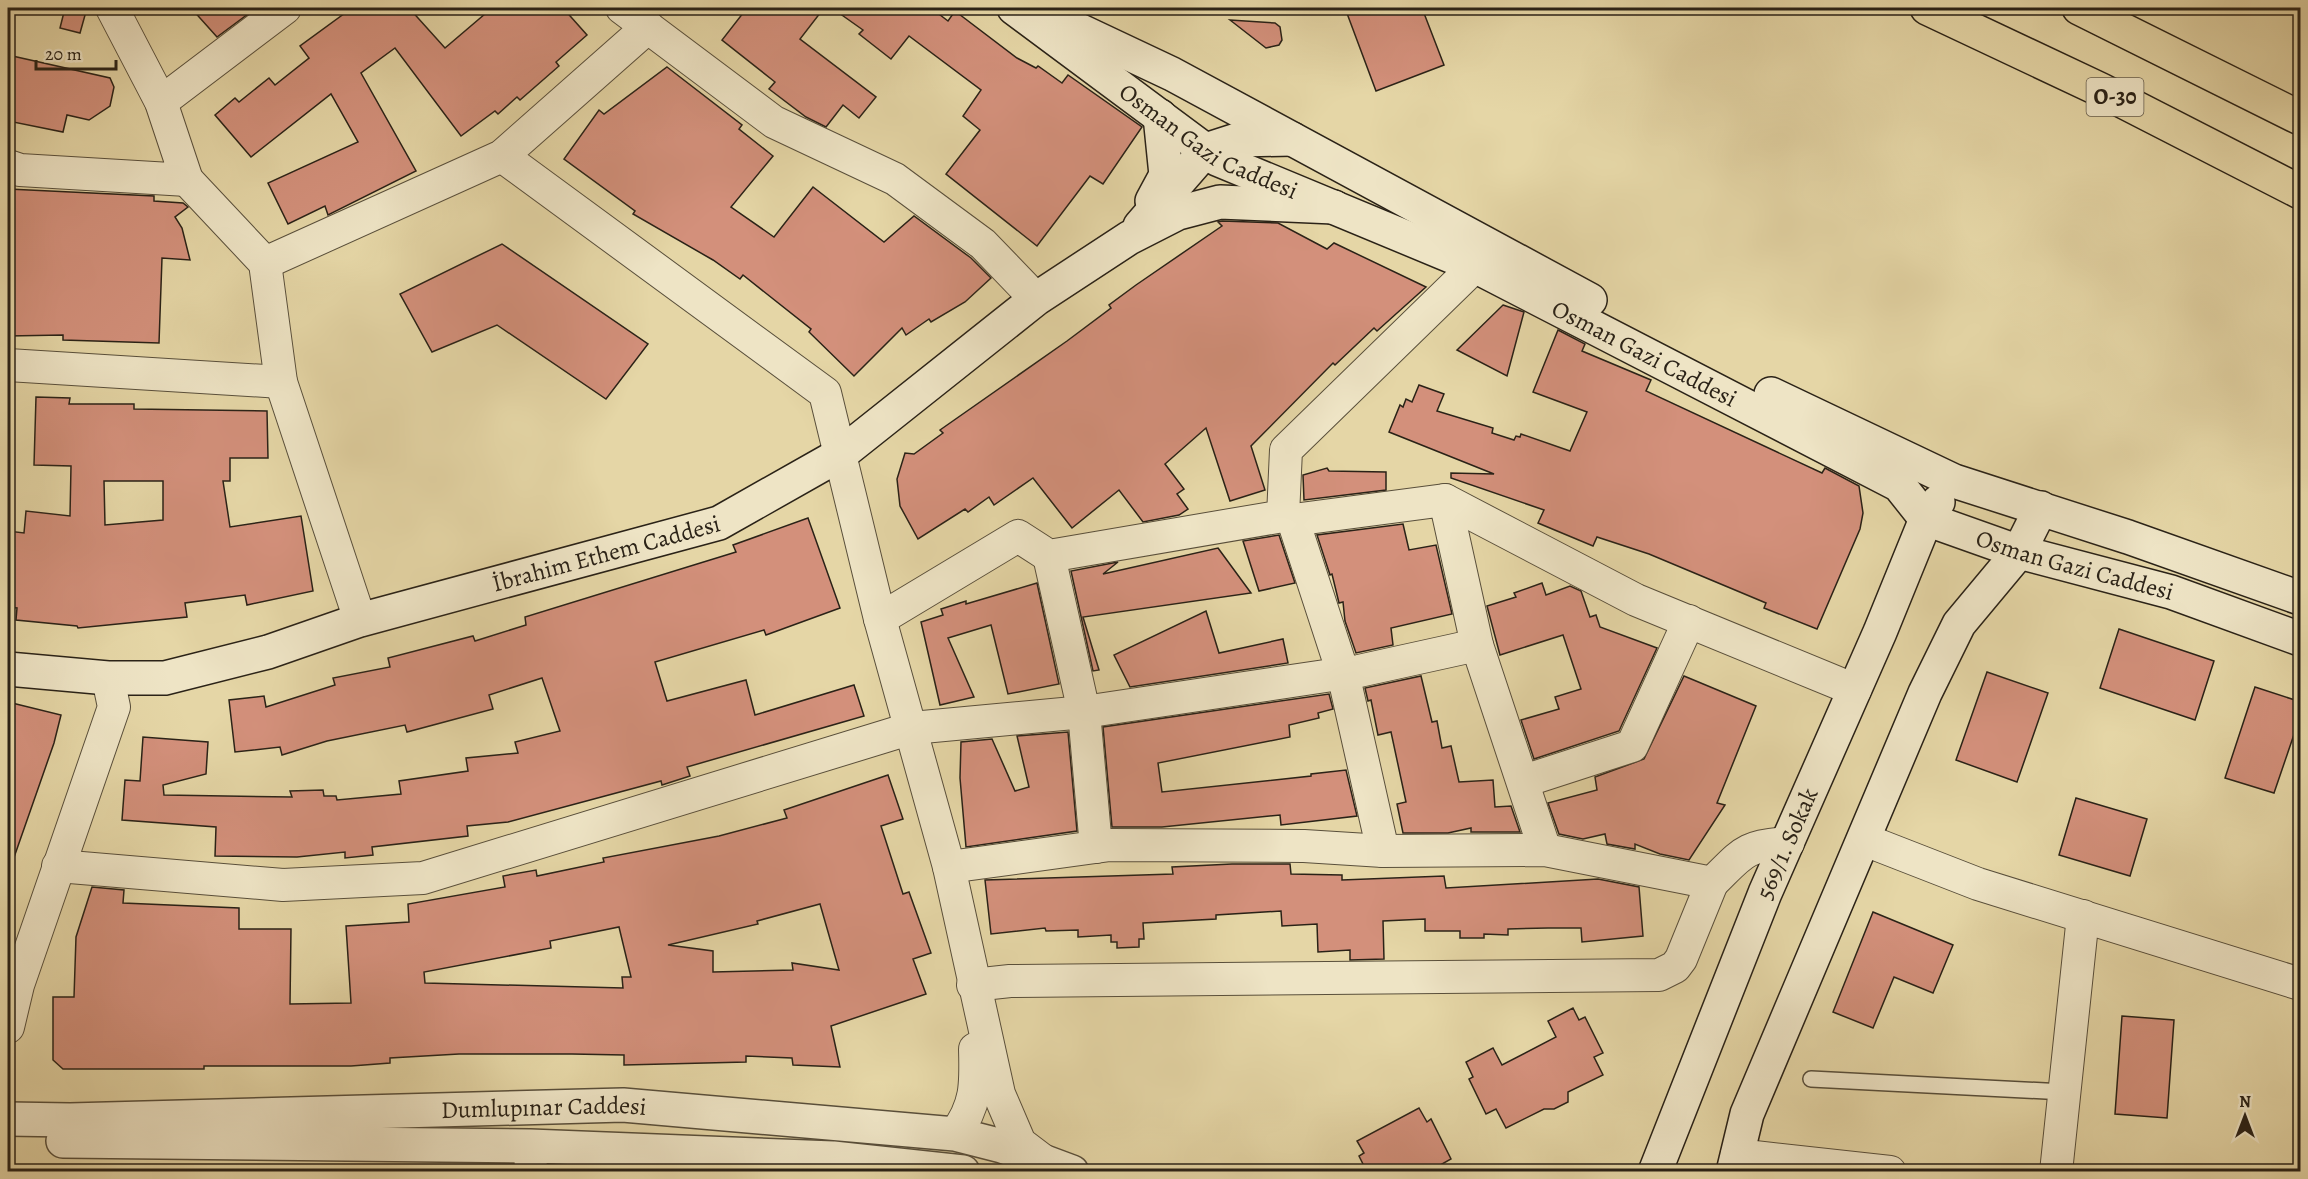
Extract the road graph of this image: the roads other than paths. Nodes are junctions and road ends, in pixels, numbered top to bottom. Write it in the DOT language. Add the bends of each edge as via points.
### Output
graph roads {
  1 [pos="112,8"];
  2 [pos="285,8"];
  3 [pos="622,8"];
  4 [pos="1014,8"];
  5 [pos="1032,8"];
  6 [pos="1927,8"];
  7 [pos="2079,8"];
  8 [pos="648,27"];
  9 [pos="1221,100"];
  10 [pos="162,102"];
  11 [pos="1160,116"];
  12 [pos="2301,118"];
  13 [pos="1296,139"];
  14 [pos="1206,150"];
  15 [pos="1238,154"];
  16 [pos="502,156"];
  17 [pos="8,166"];
  18 [pos="187,180"];
  19 [pos="2301,192"];
  20 [pos="1199,207"];
  21 [pos="1334,207"];
  22 [pos="1129,238"];
  23 [pos="266,263"];
  24 [pos="1475,266"];
  25 [pos="1036,299"];
  26 [pos="8,365"];
  27 [pos="281,382"];
  28 [pos="841,454"];
  29 [pos="1954,481"];
  30 [pos="1445,500"];
  31 [pos="2040,508"];
  32 [pos="1288,518"];
  33 [pos="1926,519"];
  34 [pos="2019,552"];
  35 [pos="1049,556"];
  36 [pos="2301,598"];
  37 [pos="880,619"];
  38 [pos="360,620"];
  39 [pos="1689,621"];
  40 [pos="2301,639"];
  41 [pos="1477,645"];
  42 [pos="8,669"];
  43 [pos="1343,673"];
  44 [pos="108,678"];
  45 [pos="1855,690"];
  46 [pos="1084,712"];
  47 [pos="912,728"];
  48 [pos="1524,781"];
  49 [pos="1865,840"];
  50 [pos="1788,843"];
  51 [pos="1096,846"];
  52 [pos="1545,850"];
  53 [pos="1383,851"];
  54 [pos="58,866"];
  55 [pos="949,867"];
  56 [pos="1712,883"];
  57 [pos="2083,916"];
  58 [pos="2301,984"];
  59 [pos="973,985"];
  60 [pos="8,1027"];
  61 [pos="1811,1079"];
  62 [pos="2064,1092"];
  63 [pos="8,1119"];
  64 [pos="955,1134"];
  65 [pos="8,1141"];
  66 [pos="531,1159"];
  67 [pos="1735,1163"];
  68 [pos="1059,1167"];
  69 [pos="963,1172"];
  70 [pos="1655,1172"];
  71 [pos="1890,1172"];
  72 [pos="2056,1172"];
  1 -- 10 [label="street"];
  2 -- 10 [label="street"];
  3 -- 8 [label="street"];
  4 -- 11 [label="main road, Osman Gazi Caddesi"];
  5 -- 9 [label="main road, Osman Gazi Caddesi"];
  6 -- 19 [label="highway, O-30" via="2101,90"];
  7 -- 12 [label="highway, O-30"];
  8 -- 16 [label="street"];
  8 -- 25 [label="street" via="774,122 895,179 983,244"];
  9 -- 13 [label="main road, Osman Gazi Caddesi"];
  9 -- 15 [label="main road"];
  10 -- 18 [label="street"];
  11 -- 14 [label="main road, Osman Gazi Caddesi"];
  11 -- 22 [label="main road, İbrahim Ethem Caddesi" via="1166,176"];
  13 -- 15 [label="main road"];
  13 -- 29 [label="main road, Osman Gazi Caddesi" via="1693,357"];
  14 -- 15 [label="main road, Osman Gazi Caddesi"];
  14 -- 22 [label="main road, İbrahim Ethem Caddesi"];
  15 -- 20 [label="main road, İbrahim Ethem Caddesi"];
  15 -- 21 [label="main road, Osman Gazi Caddesi"];
  16 -- 23 [label="street"];
  16 -- 28 [label="street" via="825,393"];
  17 -- 18 [label="street" via="20,170"];
  18 -- 23 [label="street"];
  20 -- 21 [label="main road, İbrahim Ethem Caddesi" via="1220,202"];
  20 -- 22 [label="main road, İbrahim Ethem Caddesi" via="1178,213"];
  21 -- 24 [label="main road, Osman Gazi Caddesi"];
  22 -- 25 [label="main road, İbrahim Ethem Caddesi"];
  23 -- 27 [label="street"];
  24 -- 32 [label="street" via="1286,450"];
  24 -- 33 [label="main road, Osman Gazi Caddesi" via="1899,485"];
  25 -- 28 [label="main road, İbrahim Ethem Caddesi"];
  26 -- 27 [label="street"];
  27 -- 38 [label="street"];
  28 -- 37 [label="street"];
  28 -- 38 [label="main road, İbrahim Ethem Caddesi" via="719,523"];
  29 -- 31 [label="main road, Osman Gazi Caddesi"];
  29 -- 33 [label="main road, 569/1. Sokak"];
  30 -- 32 [label="street"];
  30 -- 39 [label="street" via="1636,600"];
  30 -- 41 [label="street"];
  31 -- 34 [label="main road"];
  31 -- 36 [label="main road, Osman Gazi Caddesi"];
  32 -- 35 [label="street"];
  32 -- 43 [label="street"];
  33 -- 34 [label="main road, Osman Gazi Caddesi"];
  33 -- 45 [label="main road, 569/1. Sokak"];
  34 -- 40 [label="main road, Osman Gazi Caddesi" via="2171,592"];
  34 -- 49 [label="main road" via="1959,624 1925,693"];
  35 -- 37 [label="street" via="1018,536"];
  35 -- 46 [label="street"];
  37 -- 47 [label="street"];
  38 -- 44 [label="main road, İbrahim Ethem Caddesi" via="268,652 165,678"];
  39 -- 45 [label="street"];
  39 -- 48 [label="street" via="1632,746"];
  41 -- 43 [label="street"];
  41 -- 48 [label="street"];
  42 -- 44 [label="main road, İbrahim Ethem Caddesi"];
  43 -- 46 [label="street"];
  43 -- 53 [label="street"];
  44 -- 54 [label="street" via="114,707"];
  45 -- 50 [label="main road, 569/1. Sokak"];
  46 -- 47 [label="street"];
  46 -- 51 [label="street"];
  47 -- 54 [label="street" via="423,878 282,885"];
  47 -- 55 [label="street"];
  48 -- 52 [label="street"];
  49 -- 57 [label="street" via="1978,884"];
  49 -- 67 [label="main road" via="1747,1114"];
  50 -- 56 [label="street" via="1758,845 1744,851"];
  50 -- 70 [label="main road, 569/1. Sokak"];
  51 -- 53 [label="street" via="1304,846"];
  51 -- 55 [label="street"];
  52 -- 53 [label="street"];
  52 -- 56 [label="street"];
  54 -- 60 [label="street"];
  55 -- 59 [label="street"];
  56 -- 59 [label="street" via="1681,959 1659,975 1010,981"];
  57 -- 58 [label="street"];
  57 -- 62 [label="street"];
  59 -- 64 [label="street" via="976,1087 966,1119"];
  59 -- 68 [label="street" via="1010,1124 1020,1143"];
  61 -- 62 [label="lane"];
  62 -- 72 [label="street"];
  63 -- 64 [label="main road, Dumlupınar Caddesi" via="623,1105"];
  64 -- 68 [label="main road, Dumlupınar Caddesi"];
  65 -- 66 [label="main road, Dumlupınar Caddesi"];
  66 -- 69 [label="main road, Dumlupınar Caddesi" via="833,1158"];
  67 -- 71 [label="street"];
}
